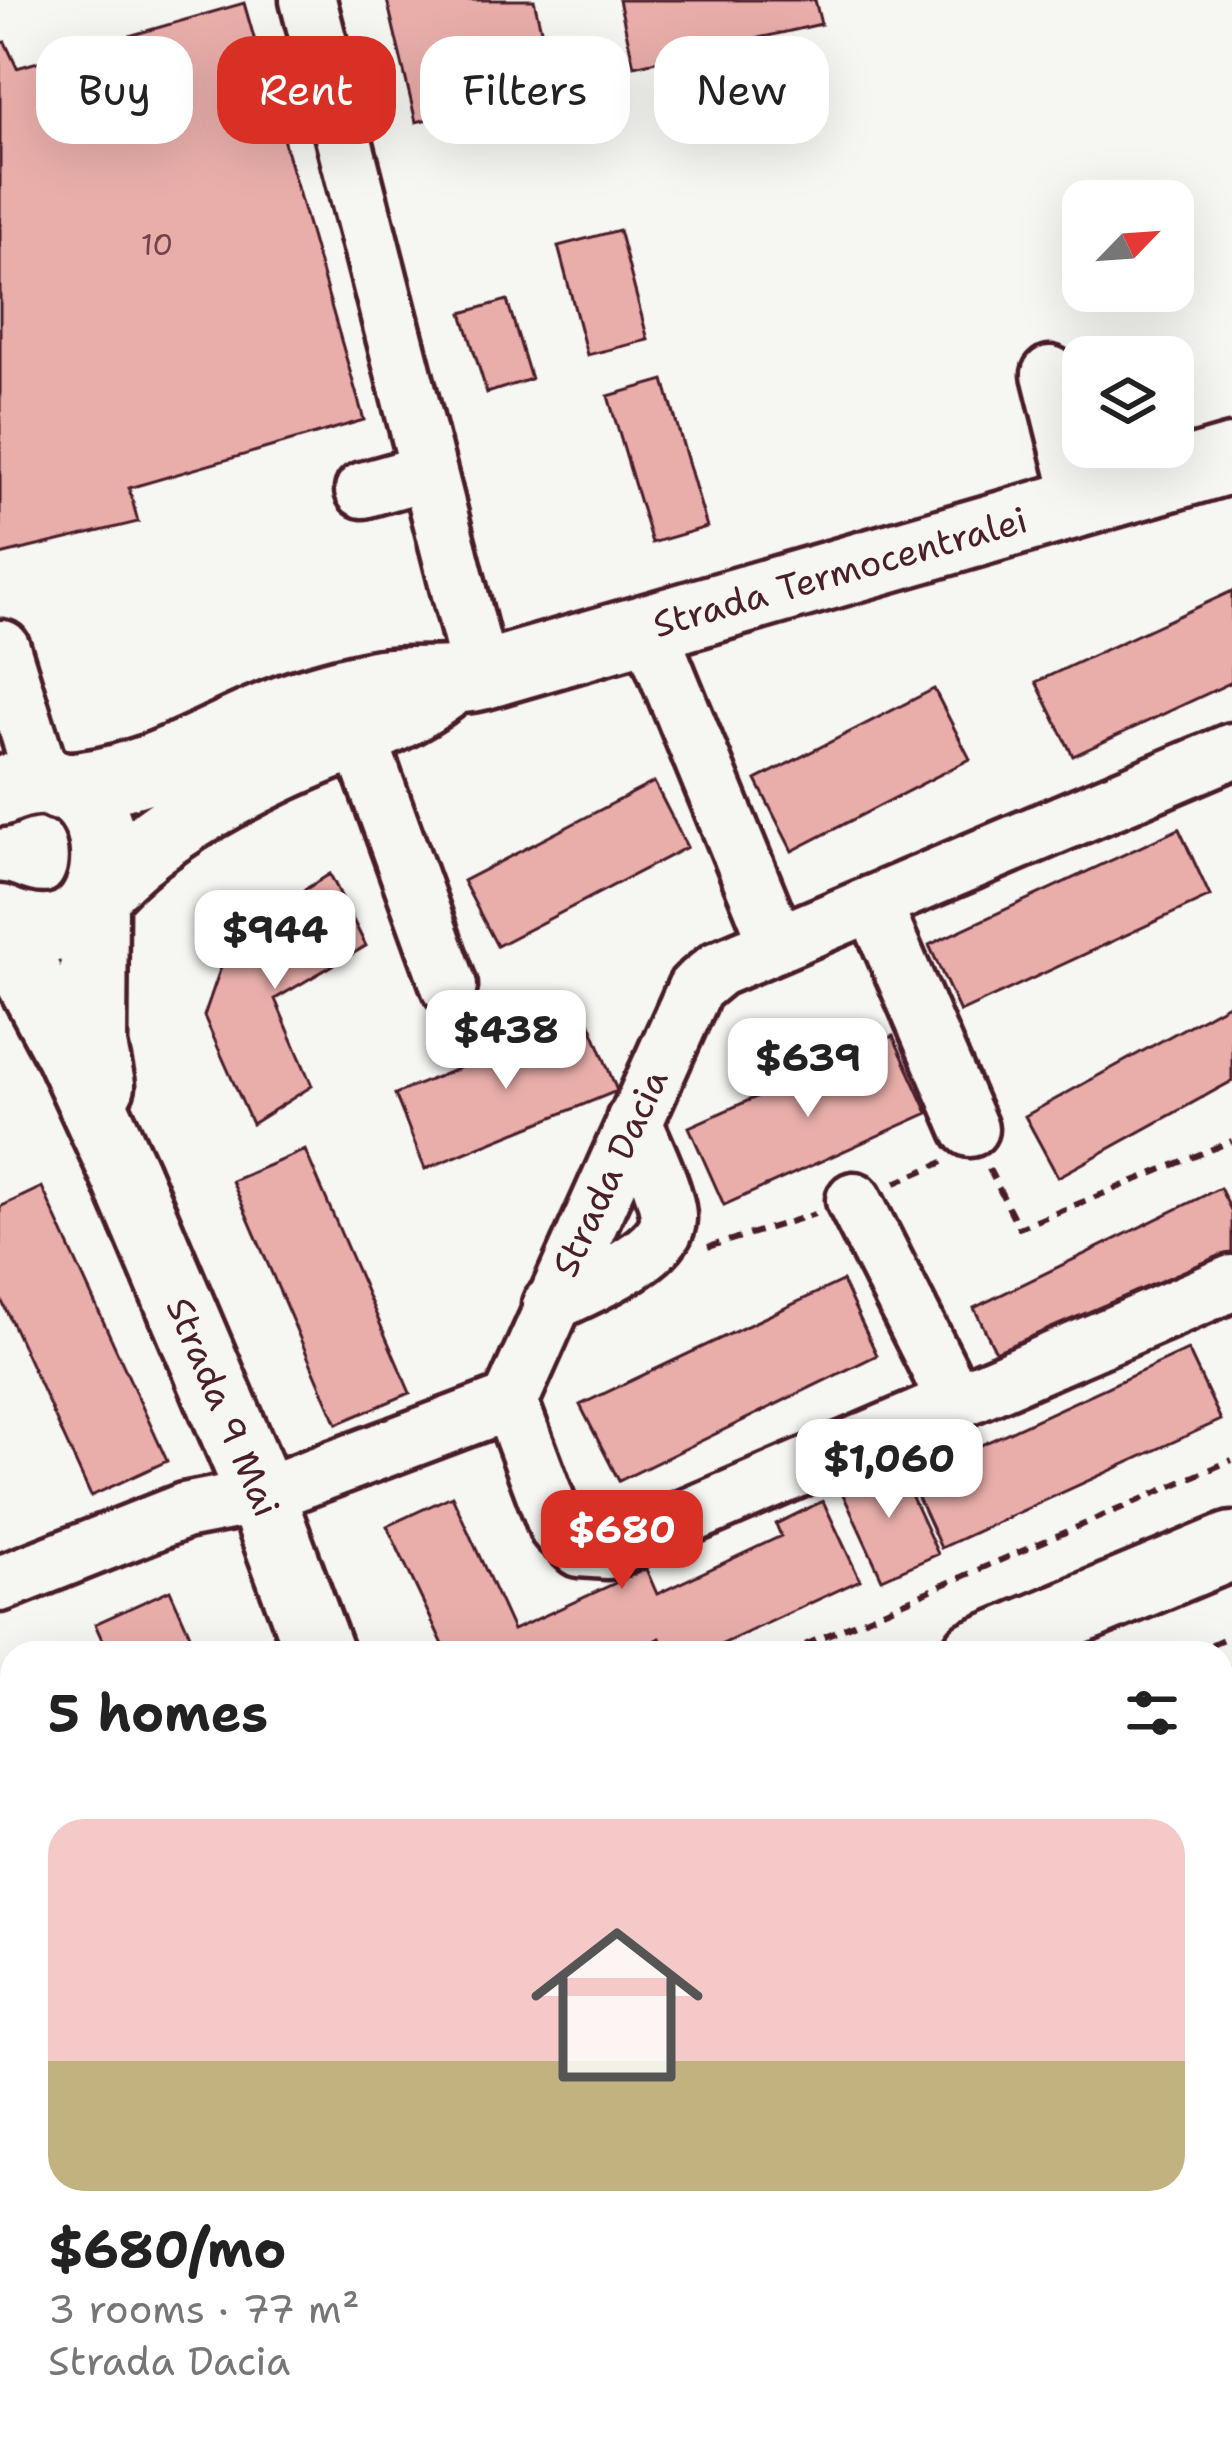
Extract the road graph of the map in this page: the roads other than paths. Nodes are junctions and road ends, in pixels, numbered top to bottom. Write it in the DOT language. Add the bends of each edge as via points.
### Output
graph roads {
  1 [pos="308,0"];
  2 [pos="1050,374"];
  3 [pos="1232,459"];
  4 [pos="428,472"];
  5 [pos="362,490"];
  6 [pos="1082,502"];
  7 [pos="648,626"];
  8 [pos="2,648"];
  9 [pos="465,680"];
  10 [pos="359,736"];
  11 [pos="1232,751"];
  12 [pos="34,788"];
  13 [pos="99,892"];
  14 [pos="873,903"];
  15 [pos="0,922"];
  16 [pos="777,943"];
  17 [pos="449,986"];
  18 [pos="634,1121"];
  19 [pos="972,1151"];
  20 [pos="125,1175"];
  21 [pos="854,1200"];
  22 [pos="1232,1283"];
  23 [pos="550,1305"];
  24 [pos="510,1402"];
  25 [pos="956,1402"];
  26 [pos="261,1496"];
  27 [pos="1232,1546"];
  28 [pos="0,1584"];
  29 [pos="317,1641"];
  30 [pos="1005,1641"];
  1 -- 4 [label="street"];
  2 -- 6 [label="street"];
  3 -- 6 [label="main road, Strada Termocentralei"];
  4 -- 5 [label="street"];
  4 -- 9 [label="street"];
  6 -- 7 [label="main road, Strada Termocentralei"];
  7 -- 9 [label="main road, Strada Termocentralei"];
  7 -- 16 [label="street"];
  8 -- 12 [label="street"];
  9 -- 10 [label="main road, Strada Termocentralei"];
  9 -- 12 [label="main road, Strada Termocentralei" via="384,682 307,701 153,771 105,786"];
  10 -- 13 [label="main road, Strada Termocentralei" via="225,798 128,859"];
  10 -- 17 [label="street"];
  11 -- 14 [label="street, Strada Dacia"];
  12 -- 13 [label="main road, Strada 9 Mai" via="78,797 104,832"];
  13 -- 15 [label="main road, Strada Termocentralei" via="59,925"];
  13 -- 20 [label="main road, Strada 9 Mai" via="93,1046"];
  14 -- 16 [label="street, Strada Dacia"];
  14 -- 19 [label="street"];
  15 -- 20 [label="main road, Strada 9 Mai"];
  16 -- 18 [label="street, Strada Dacia" via="695,988"];
  18 -- 23 [label="street, Strada Dacia"];
  18 -- 23 [label="street" via="669,1216 663,1238"];
  20 -- 26 [label="main road, Strada 9 Mai"];
  21 -- 25 [label="street"];
  22 -- 25 [label="street"];
  23 -- 24 [label="street, Strada Dacia"];
  24 -- 25 [label="street" via="557,1528 579,1549 608,1551"];
  24 -- 26 [label="street"];
  26 -- 28 [label="street" via="184,1511"];
  26 -- 29 [label="main road, Strada 9 Mai"];
  27 -- 30 [label="main road"];
}
